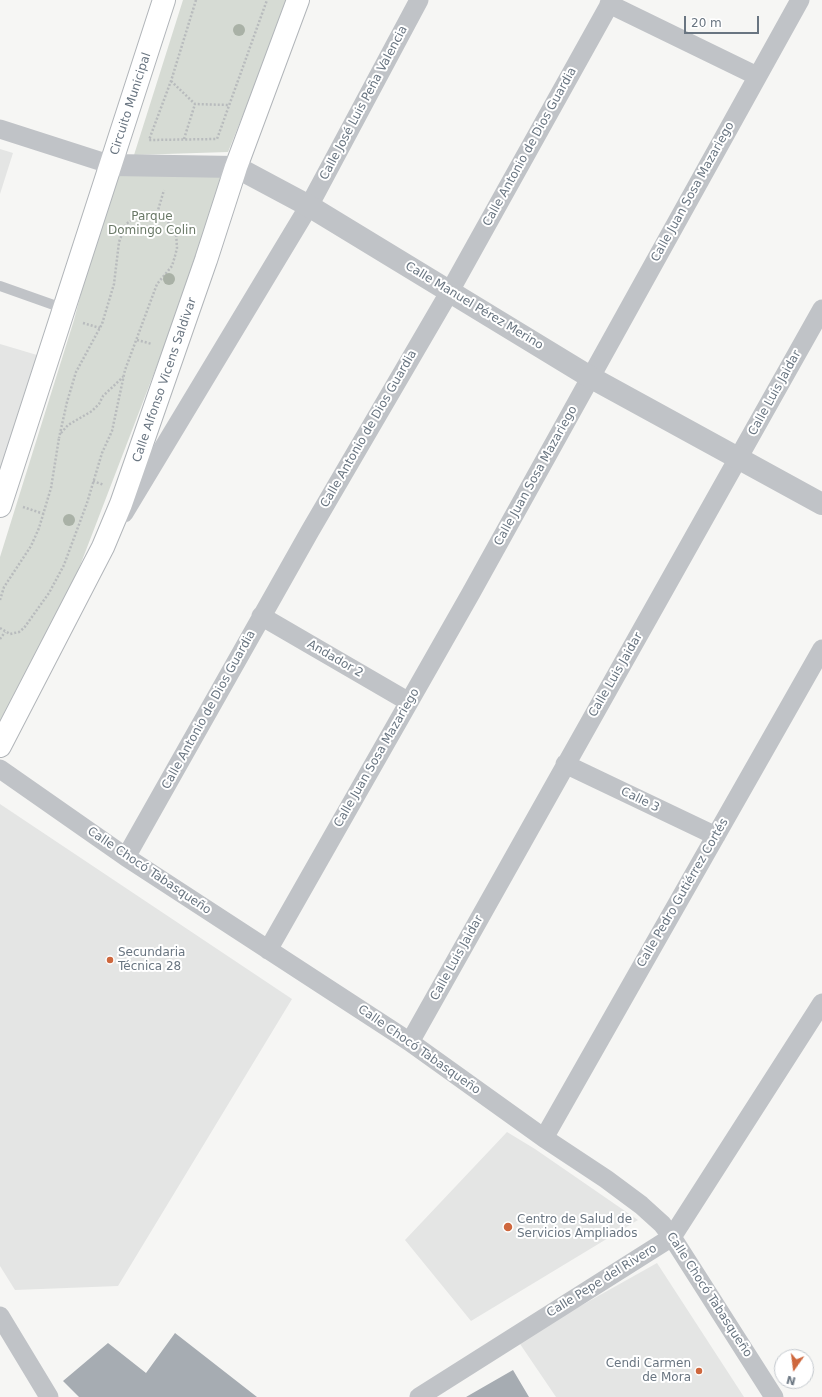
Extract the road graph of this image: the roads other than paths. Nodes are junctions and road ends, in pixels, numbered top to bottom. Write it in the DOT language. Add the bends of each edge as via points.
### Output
graph roads {
  1 [pos="164,0"];
  2 [pos="298,0"];
  3 [pos="419,0"];
  4 [pos="800,0"];
  5 [pos="610,2"];
  6 [pos="758,76"];
  7 [pos="0,130"];
  8 [pos="112,165"];
  9 [pos="236,167"];
  10 [pos="310,206"];
  11 [pos="0,286"];
  12 [pos="450,291"];
  13 [pos="822,309"];
  14 [pos="73,316"];
  15 [pos="590,376"];
  16 [pos="738,457"];
  17 [pos="822,504"];
  18 [pos="8,505"];
  19 [pos="103,547"];
  20 [pos="261,616"];
  21 [pos="822,649"];
  22 [pos="409,702"];
  23 [pos="0,746"];
  24 [pos="565,764"];
  25 [pos="0,768"];
  26 [pos="716,836"];
  27 [pos="126,857"];
  28 [pos="268,950"];
  29 [pos="822,1003"];
  30 [pos="410,1042"];
  31 [pos="544,1138"];
  32 [pos="672,1237"];
  33 [pos="0,1316"];
  34 [pos="49,1397"];
  35 [pos="419,1397"];
  36 [pos="774,1397"];
  1 -- 8 [label="main road, Circuito Municipal"];
  2 -- 9 [label="main road, Calle Alfonso Vicens Saldivar"];
  3 -- 10 [label="street, Calle José Luis Peña Valencia"];
  4 -- 6 [label="street, Calle Juan Sosa Mazariego"];
  5 -- 6 [label="street"];
  5 -- 12 [label="street, Calle Antonio de Dios Guardia"];
  6 -- 15 [label="street, Calle Juan Sosa Mazariego"];
  7 -- 8 [label="street, Circuito Municipal"];
  8 -- 9 [label="street, Calle Manuel Pérez Merino"];
  8 -- 14 [label="main road"];
  9 -- 10 [label="street, Calle Manuel Pérez Merino"];
  9 -- 19 [label="main road, Calle Alfonso Vicens Saldivar" via="145,437"];
  10 -- 12 [label="street, Calle Manuel Pérez Merino"];
  10 -- 19 [label="street, Calle José Luis Peña Valencia"];
  11 -- 14 [label="lane"];
  12 -- 15 [label="street, Calle Manuel Pérez Merino"];
  12 -- 20 [label="street, Calle Antonio de Dios Guardia"];
  13 -- 16 [label="street, Calle Luis Jaidar"];
  14 -- 18 [label="main road"];
  15 -- 16 [label="street, Calle Manuel Pérez Merino"];
  15 -- 22 [label="street, Calle Juan Sosa Mazariego"];
  16 -- 17 [label="street, Calle Manuel Pérez Merino"];
  16 -- 24 [label="street, Calle Luis Jaidar"];
  19 -- 23 [label="main road, Calle Alfonso Vicens Saldivar"];
  20 -- 22 [label="street, Andador 2"];
  20 -- 27 [label="street, Calle Antonio de Dios Guardia"];
  21 -- 26 [label="street, Calle Pedro Gutiérrez Cortés"];
  22 -- 28 [label="street, Calle Juan Sosa Mazariego"];
  24 -- 26 [label="street, Calle 3"];
  24 -- 30 [label="street, Calle Luis Jaidar"];
  25 -- 27 [label="street, Calle Chocó Tabasqueño"];
  26 -- 31 [label="street, Calle Pedro Gutiérrez Cortés"];
  27 -- 28 [label="street, Calle Chocó Tabasqueño"];
  28 -- 30 [label="street, Calle Chocó Tabasqueño"];
  29 -- 32 [label="street, Calle Pepe del Rivero"];
  30 -- 31 [label="street, Calle Chocó Tabasqueño"];
  31 -- 32 [label="street, Calle Chocó Tabasqueño" via="641,1205"];
  32 -- 35 [label="street, Calle Pepe del Rivero"];
  32 -- 36 [label="street, Calle Chocó Tabasqueño"];
  33 -- 34 [label="street"];
}
